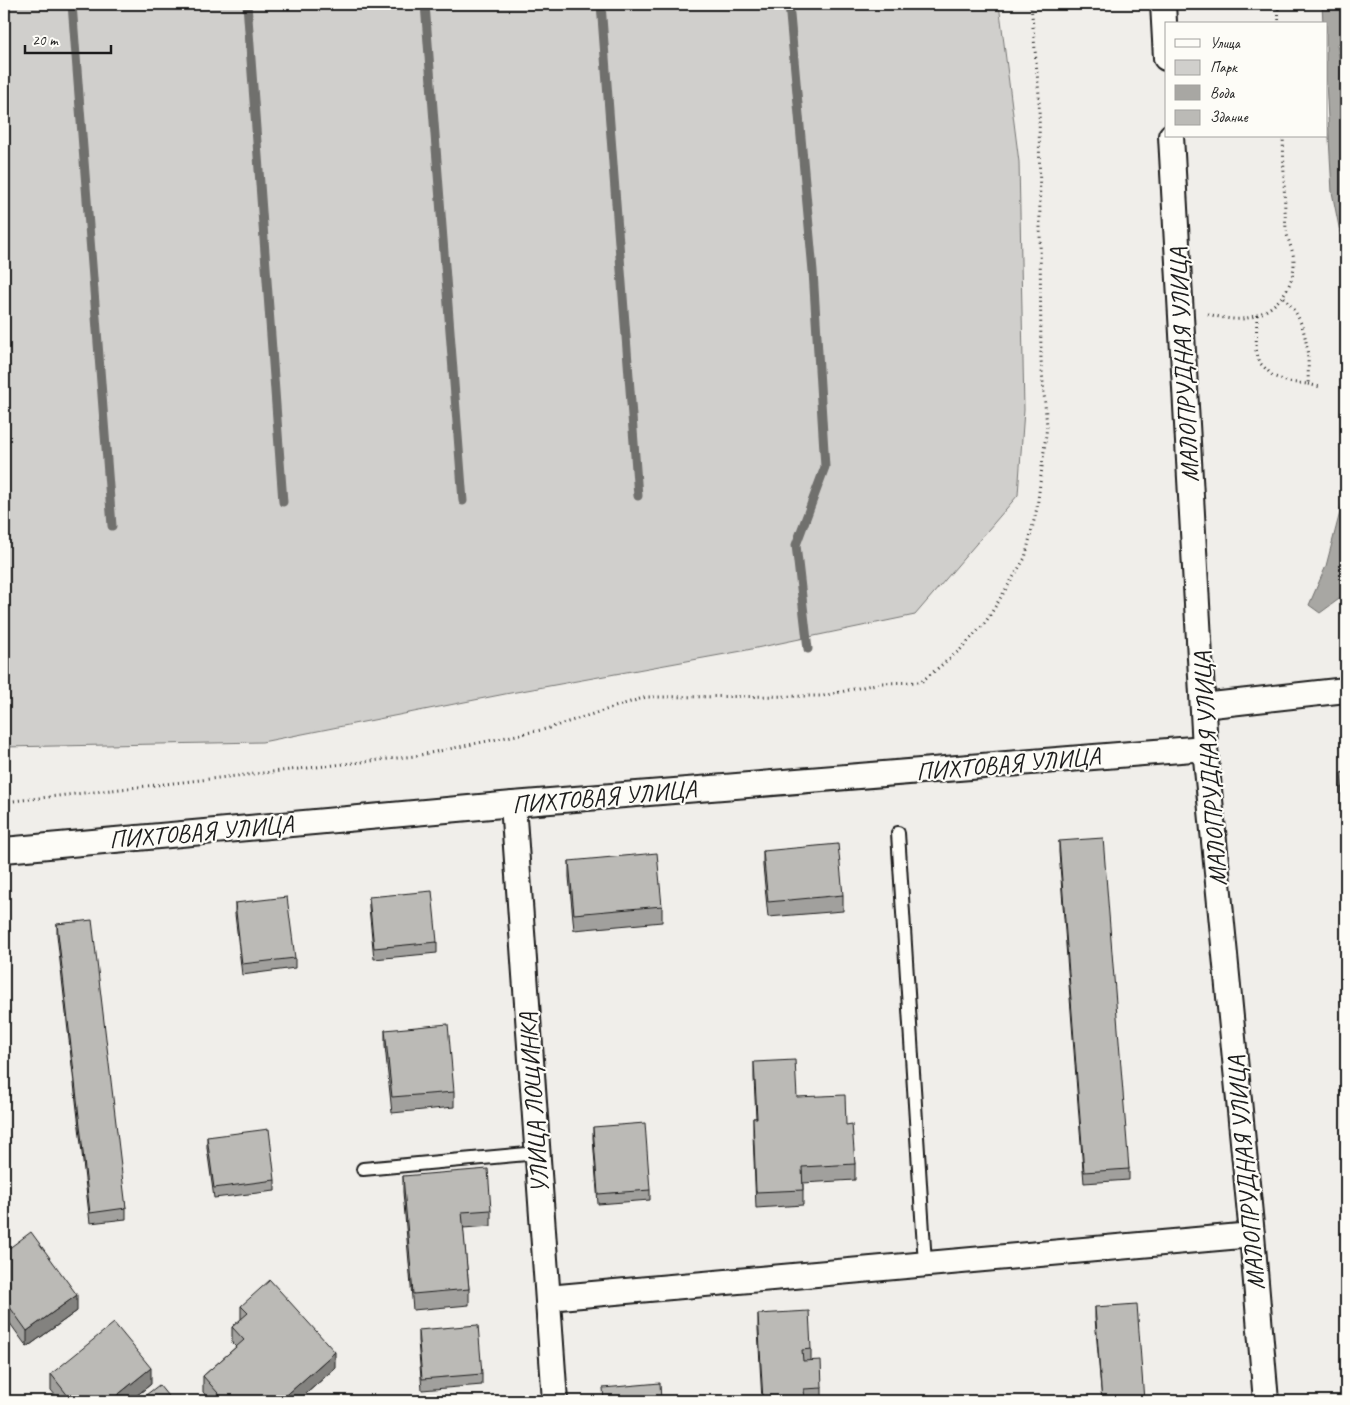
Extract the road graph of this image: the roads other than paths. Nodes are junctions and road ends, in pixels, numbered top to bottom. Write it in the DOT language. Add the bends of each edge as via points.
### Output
graph roads {
  1 [pos="1163,4"];
  2 [pos="1165,40"];
  3 [pos="1171,138"];
  4 [pos="1346,690"];
  5 [pos="1203,706"];
  6 [pos="1205,748"];
  7 [pos="513,804"];
  8 [pos="898,833"];
  9 [pos="4,850"];
  10 [pos="538,1153"];
  11 [pos="364,1169"];
  12 [pos="1252,1235"];
  13 [pos="925,1264"];
  14 [pos="548,1298"];
  15 [pos="555,1401"];
  16 [pos="1266,1401"];
  1 -- 2 [label="street"];
  3 -- 5 [label="street, МАЛОПРУДНАЯ УЛИЦА"];
  4 -- 5 [label="street"];
  5 -- 6 [label="street, МАЛОПРУДНАЯ УЛИЦА"];
  6 -- 7 [label="street, ПИХТОВАЯ УЛИЦА"];
  6 -- 12 [label="street, МАЛОПРУДНАЯ УЛИЦА"];
  7 -- 9 [label="street, ПИХТОВАЯ УЛИЦА"];
  7 -- 10 [label="street, УЛИЦА ЛОЩИНКА"];
  8 -- 13 [label="lane"];
  10 -- 11 [label="lane"];
  10 -- 14 [label="street, УЛИЦА ЛОЩИНКА"];
  12 -- 13 [label="street"];
  12 -- 16 [label="street, МАЛОПРУДНАЯ УЛИЦА"];
  13 -- 14 [label="street"];
  14 -- 15 [label="street, УЛИЦА ЛОЩИНКА"];
}
